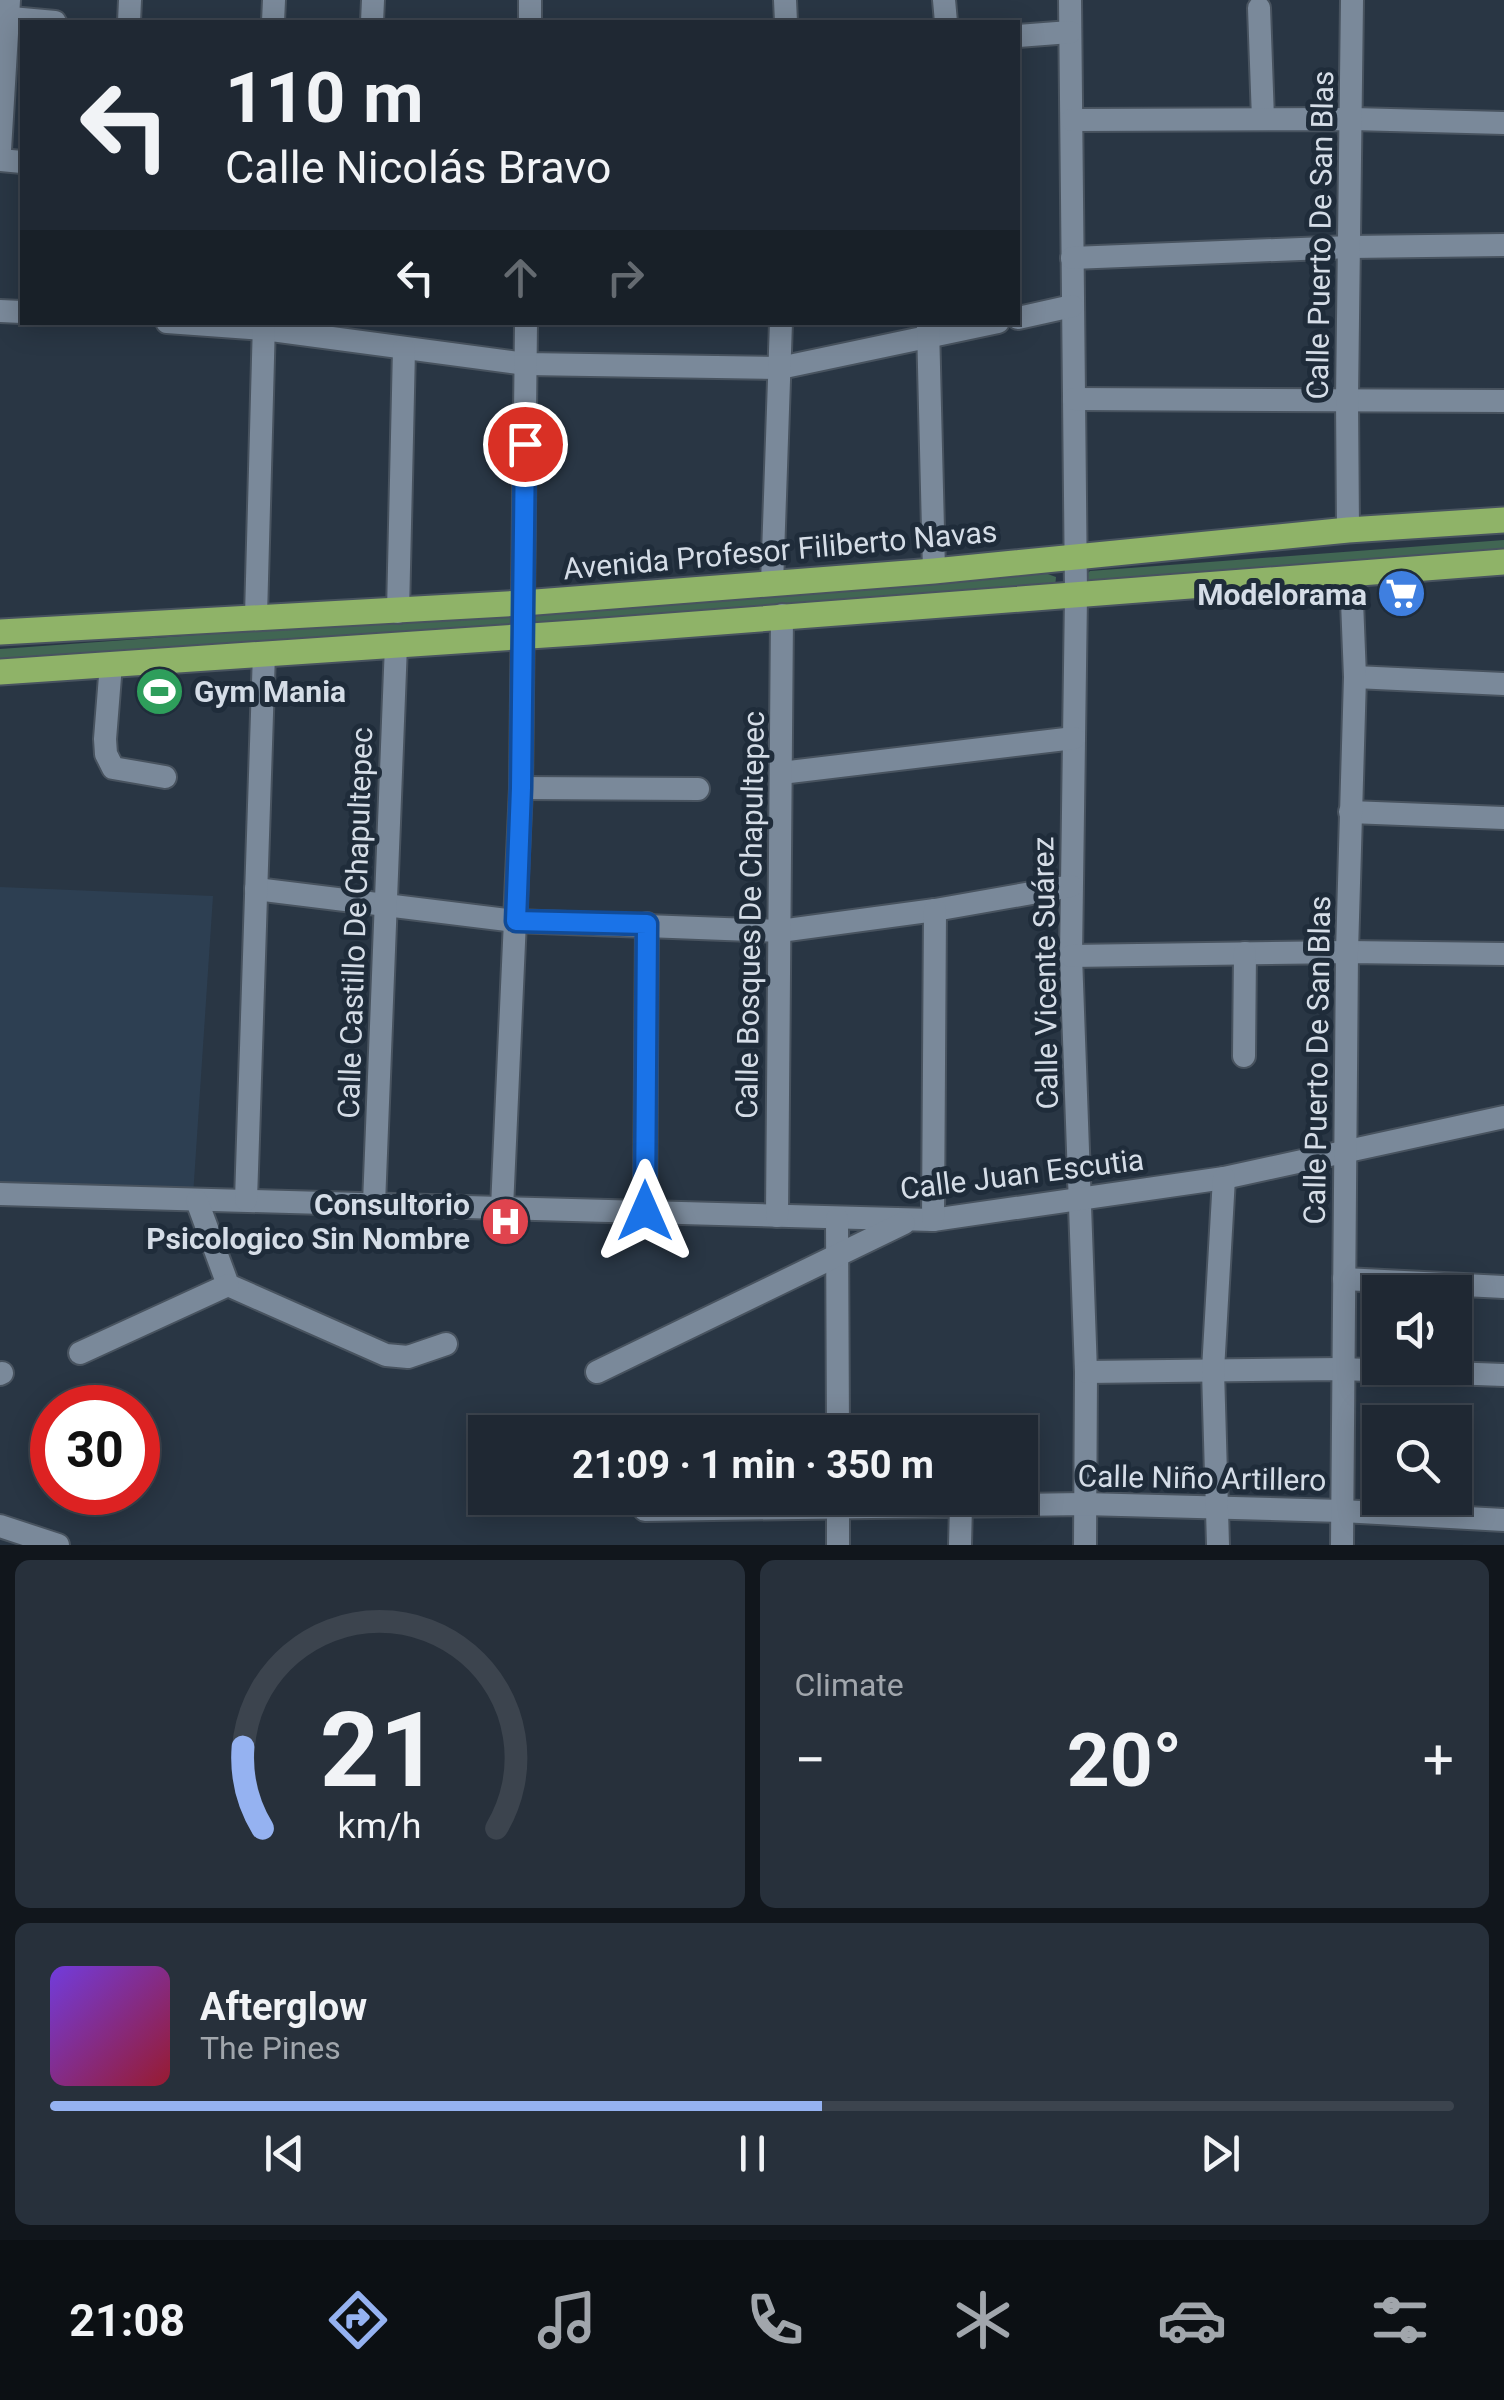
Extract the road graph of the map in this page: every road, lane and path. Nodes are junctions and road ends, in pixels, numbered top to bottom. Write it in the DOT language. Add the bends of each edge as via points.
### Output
graph roads {
  1 [pos="1070,0"];
  2 [pos="1352,0"];
  3 [pos="1259,8"];
  4 [pos="6,12"];
  5 [pos="45,20"];
  6 [pos="1070,32"];
  7 [pos="1020,36"];
  8 [pos="1353,119"];
  9 [pos="1072,120"];
  10 [pos="1263,120"];
  11 [pos="1504,123"];
  12 [pos="0,150"];
  13 [pos="1504,245"];
  14 [pos="1350,246"];
  15 [pos="1072,258"];
  16 [pos="1072,306"];
  17 [pos="1020,318"];
  18 [pos="526,325"];
  19 [pos="781,325"];
  20 [pos="972,325"];
  21 [pos="264,326"];
  22 [pos="928,330"];
  23 [pos="404,349"];
  24 [pos="526,364"];
  25 [pos="780,368"];
  26 [pos="1074,399"];
  27 [pos="1346,399"];
  28 [pos="1504,401"];
  29 [pos="1504,520"];
  30 [pos="1348,530"];
  31 [pos="1074,556"];
  32 [pos="1504,562"];
  33 [pos="934,572"];
  34 [pos="1351,576"];
  35 [pos="772,584"];
  36 [pos="1076,594"];
  37 [pos="523,603"];
  38 [pos="398,612"];
  39 [pos="782,615"];
  40 [pos="256,616"];
  41 [pos="0,632"];
  42 [pos="522,635"];
  43 [pos="396,645"];
  44 [pos="264,653"];
  45 [pos="111,664"];
  46 [pos="0,672"];
  47 [pos="1355,677"];
  48 [pos="1504,684"];
  49 [pos="1074,738"];
  50 [pos="781,773"];
  51 [pos="165,777"];
  52 [pos="521,788"];
  53 [pos="698,789"];
  54 [pos="1350,812"];
  55 [pos="1504,818"];
  56 [pos="1071,886"];
  57 [pos="256,889"];
  58 [pos="386,906"];
  59 [pos="935,910"];
  60 [pos="516,921"];
  61 [pos="647,924"];
  62 [pos="780,930"];
  63 [pos="1347,952"];
  64 [pos="1245,954"];
  65 [pos="1504,954"];
  66 [pos="1071,956"];
  67 [pos="1244,1056"];
  68 [pos="1504,1117"];
  69 [pos="1346,1150"];
  70 [pos="1224,1178"];
  71 [pos="0,1194"];
  72 [pos="197,1200"];
  73 [pos="246,1200"];
  74 [pos="1080,1200"];
  75 [pos="374,1204"];
  76 [pos="502,1208"];
  77 [pos="645,1211"];
  78 [pos="777,1216"];
  79 [pos="838,1219"];
  80 [pos="933,1220"];
  81 [pos="908,1221"];
  82 [pos="838,1258"];
  83 [pos="1344,1280"];
  84 [pos="228,1286"];
  85 [pos="1504,1286"];
  86 [pos="446,1344"];
  87 [pos="80,1353"];
  88 [pos="1342,1369"];
  89 [pos="1213,1370"];
  90 [pos="598,1372"];
  91 [pos="1086,1372"];
  92 [pos="1504,1375"];
  93 [pos="838,1415"];
  94 [pos="1084,1504"];
  95 [pos="1038,1505"];
  96 [pos="1216,1509"];
  97 [pos="1342,1511"];
  98 [pos="838,1515"];
  99 [pos="961,1515"];
  100 [pos="1504,1520"];
  101 [pos="0,1526"];
  102 [pos="58,1545"];
  103 [pos="838,1545"];
  104 [pos="960,1545"];
  105 [pos="1085,1545"];
  106 [pos="1218,1545"];
  107 [pos="1342,1545"];
  1 -- 6 [label="street, Calle Vicente Suárez"];
  2 -- 8 [label="street, Calle Puerto De San Blas"];
  3 -- 10 [label="street"];
  4 -- 5 [label="street"];
  4 -- 12 [label="street"];
  6 -- 7 [label="street"];
  6 -- 9 [label="street, Calle Vicente Suárez"];
  8 -- 10 [label="street"];
  8 -- 11 [label="street"];
  8 -- 14 [label="street, Calle Puerto De San Blas"];
  9 -- 10 [label="street"];
  9 -- 15 [label="street, Calle Vicente Suárez"];
  13 -- 14 [label="street"];
  14 -- 15 [label="street"];
  14 -- 27 [label="street, Calle Puerto De San Blas"];
  15 -- 16 [label="street, Calle Vicente Suárez"];
  16 -- 17 [label="street"];
  16 -- 26 [label="street, Calle Vicente Suárez"];
  18 -- 24 [label="street"];
  19 -- 25 [label="street"];
  20 -- 22 [label="street"];
  21 -- 23 [label="street"];
  21 -- 40 [label="street"];
  22 -- 25 [label="street"];
  22 -- 33 [label="street"];
  23 -- 24 [label="street"];
  23 -- 38 [label="street"];
  24 -- 25 [label="street"];
  24 -- 37 [label="street"];
  25 -- 35 [label="street"];
  26 -- 27 [label="street"];
  26 -- 31 [label="street, Calle Vicente Suárez"];
  27 -- 28 [label="street"];
  27 -- 30 [label="street, Calle Puerto De San Blas"];
  29 -- 30 [label="main road, Avenida Profesor Filiberto Navas"];
  30 -- 31 [label="main road, Avenida Profesor Filiberto Navas"];
  31 -- 33 [label="main road, Avenida Profesor Filiberto Navas"];
  31 -- 36 [label="street, Calle Vicente Suárez"];
  32 -- 34 [label="main road"];
  33 -- 35 [label="main road, Avenida Profesor Filiberto Navas"];
  34 -- 36 [label="main road"];
  34 -- 47 [label="street, Calle Puerto De San Blas"];
  35 -- 37 [label="main road, Avenida Profesor Filiberto Navas"];
  36 -- 39 [label="main road"];
  36 -- 49 [label="street, Calle Vicente Suárez"];
  37 -- 38 [label="main road, Avenida Profesor Filiberto Navas"];
  37 -- 42 [label="street"];
  38 -- 40 [label="main road, Avenida Profesor Filiberto Navas"];
  39 -- 42 [label="main road"];
  39 -- 50 [label="street, Calle Bosques De Chapultepec"];
  40 -- 41 [label="main road, Avenida Profesor Filiberto Navas"];
  42 -- 43 [label="main road"];
  42 -- 52 [label="street"];
  43 -- 44 [label="main road"];
  43 -- 58 [label="street, Calle Castillo De Chapultepec"];
  44 -- 45 [label="main road"];
  44 -- 57 [label="street"];
  45 -- 46 [label="main road"];
  45 -- 51 [label="street" via="106,754 113,768"];
  47 -- 48 [label="street"];
  47 -- 54 [label="street, Calle Puerto De San Blas"];
  49 -- 50 [label="street"];
  49 -- 56 [label="street, Calle Vicente Suárez"];
  50 -- 62 [label="street, Calle Bosques De Chapultepec"];
  52 -- 53 [label="street"];
  52 -- 60 [label="street"];
  54 -- 55 [label="street"];
  54 -- 63 [label="street, Calle Puerto De San Blas"];
  56 -- 59 [label="street"];
  56 -- 66 [label="street, Calle Vicente Suárez"];
  57 -- 58 [label="street"];
  57 -- 73 [label="street"];
  58 -- 60 [label="street"];
  58 -- 75 [label="street, Calle Castillo De Chapultepec"];
  59 -- 62 [label="street"];
  59 -- 80 [label="street"];
  60 -- 61 [label="street"];
  60 -- 76 [label="street"];
  61 -- 62 [label="street"];
  61 -- 77 [label="street"];
  62 -- 78 [label="street, Calle Bosques De Chapultepec"];
  63 -- 64 [label="street"];
  63 -- 65 [label="street"];
  63 -- 69 [label="street, Calle Puerto De San Blas"];
  64 -- 66 [label="street"];
  64 -- 67 [label="street"];
  66 -- 74 [label="street, Calle Vicente Suárez"];
  68 -- 69 [label="street, Calle Juan Escutia"];
  69 -- 70 [label="street, Calle Juan Escutia"];
  69 -- 83 [label="street, Calle Puerto De San Blas"];
  70 -- 74 [label="street, Calle Juan Escutia"];
  70 -- 89 [label="street"];
  71 -- 72 [label="street, Calle Juan Escutia"];
  72 -- 73 [label="street, Calle Juan Escutia"];
  72 -- 84 [label="street"];
  73 -- 75 [label="street, Calle Juan Escutia"];
  74 -- 80 [label="street, Calle Juan Escutia"];
  74 -- 91 [label="street, Calle Vicente Suárez"];
  75 -- 76 [label="street, Calle Juan Escutia"];
  76 -- 77 [label="street, Calle Juan Escutia"];
  77 -- 78 [label="street, Calle Juan Escutia"];
  78 -- 79 [label="street, Calle Juan Escutia"];
  79 -- 81 [label="street, Calle Juan Escutia"];
  79 -- 82 [label="street"];
  80 -- 81 [label="street, Calle Juan Escutia"];
  81 -- 82 [label="street"];
  82 -- 90 [label="street"];
  82 -- 93 [label="street"];
  83 -- 85 [label="street"];
  83 -- 88 [label="street, Calle Puerto De San Blas"];
  84 -- 86 [label="street" via="386,1356 408,1357"];
  84 -- 87 [label="street"];
  88 -- 89 [label="street"];
  88 -- 92 [label="street"];
  88 -- 97 [label="street, Calle Puerto De San Blas"];
  89 -- 91 [label="street"];
  89 -- 96 [label="street"];
  91 -- 94 [label="street, Calle Vicente Suárez"];
  94 -- 95 [label="street, Calle Niño Artillero"];
  94 -- 96 [label="street, Calle Niño Artillero"];
  94 -- 105 [label="street, Calle Vicente Suárez"];
  96 -- 97 [label="street, Calle Niño Artillero"];
  96 -- 106 [label="street"];
  97 -- 100 [label="street, Calle Niño Artillero"];
  97 -- 107 [label="street, Calle Puerto De San Blas"];
  98 -- 103 [label="street"];
  99 -- 104 [label="street"];
  101 -- 102 [label="street"];
}
